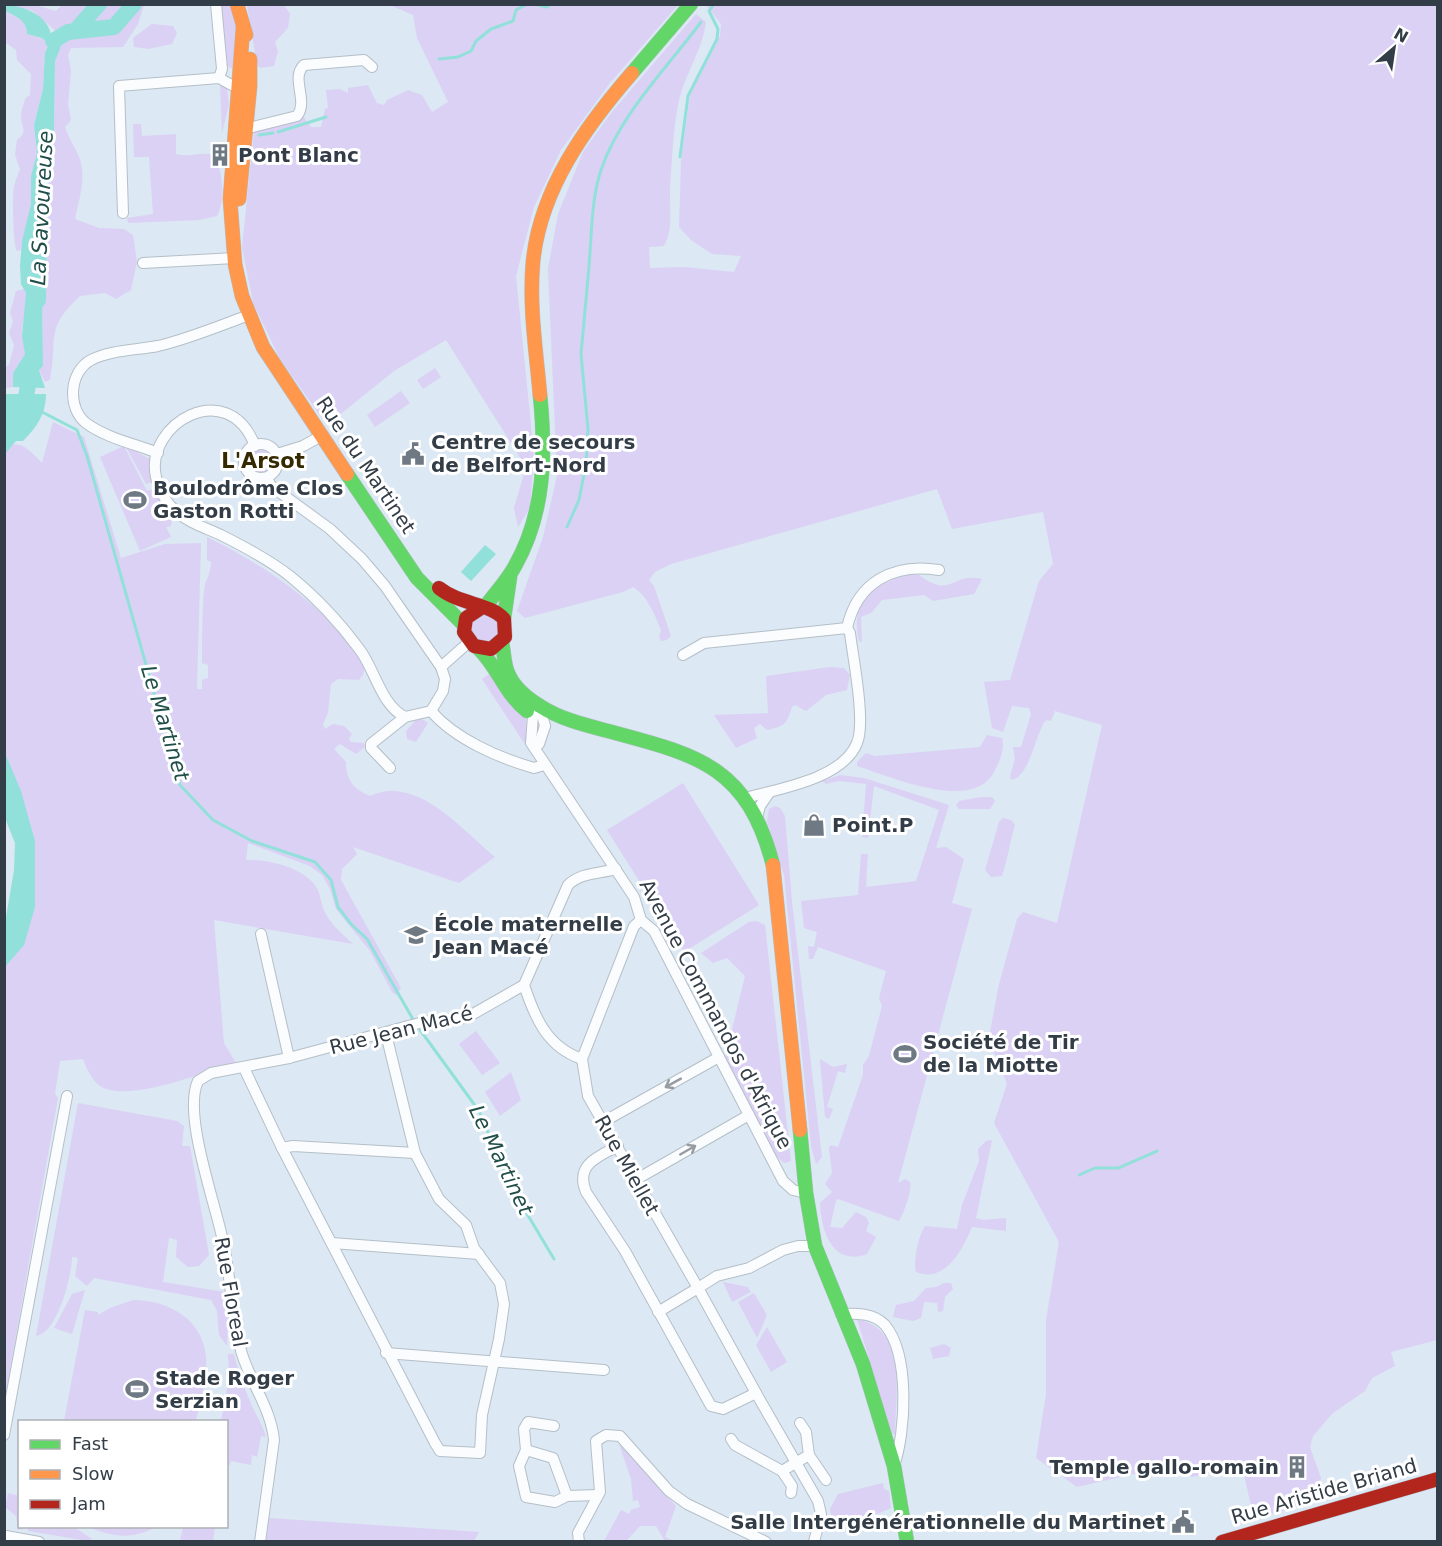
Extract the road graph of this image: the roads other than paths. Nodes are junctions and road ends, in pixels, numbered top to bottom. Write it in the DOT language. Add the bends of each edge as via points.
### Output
graph roads {
  1 [pos="216,4"];
  2 [pos="237,4"];
  3 [pos="691,4"];
  4 [pos="243,28"];
  5 [pos="372,67"];
  6 [pos="219,78"];
  7 [pos="238,82"];
  8 [pos="246,120"];
  9 [pos="123,213"];
  10 [pos="234,251"];
  11 [pos="143,263"];
  12 [pos="249,315"];
  13 [pos="323,435"];
  14 [pos="255,446"];
  15 [pos="158,453"];
  16 [pos="277,454"];
  17 [pos="267,478"];
  18 [pos="411,565"];
  19 [pos="939,570"];
  20 [pos="510,577"];
  21 [pos="483,608"];
  22 [pos="504,618"];
  23 [pos="464,625"];
  24 [pos="847,628"];
  25 [pos="502,642"];
  26 [pos="473,645"];
  27 [pos="683,655"];
  28 [pos="441,667"];
  29 [pos="431,711"];
  30 [pos="405,717"];
  31 [pos="543,719"];
  32 [pos="535,747"];
  33 [pos="671,755"];
  34 [pos="544,765"];
  35 [pos="390,768"];
  36 [pos="769,793"];
  37 [pos="753,808"];
  38 [pos="616,869"];
  39 [pos="641,920"];
  40 [pos="780,929"];
  41 [pos="261,934"];
  42 [pos="524,985"];
  43 [pos="386,1034"];
  44 [pos="719,1057"];
  45 [pos="289,1058"];
  46 [pos="582,1059"];
  47 [pos="241,1068"];
  48 [pos="67,1096"];
  49 [pos="749,1115"];
  50 [pos="603,1122"];
  51 [pos="618,1146"];
  52 [pos="282,1148"];
  53 [pos="415,1153"];
  54 [pos="637,1179"];
  55 [pos="806,1193"];
  56 [pos="332,1243"];
  57 [pos="815,1246"];
  58 [pos="479,1254"];
  59 [pos="698,1288"];
  60 [pos="658,1312"];
  61 [pos="842,1314"];
  62 [pos="387,1353"];
  63 [pos="493,1360"];
  64 [pos="604,1370"];
  65 [pos="756,1393"];
  66 [pos="800,1423"];
  67 [pos="554,1426"];
  68 [pos="4,1435"];
  69 [pos="731,1439"];
  70 [pos="525,1450"];
  71 [pos="808,1455"];
  72 [pos="796,1462"];
  73 [pos="894,1466"];
  74 [pos="782,1471"];
  75 [pos="1437,1479"];
  76 [pos="826,1480"];
  77 [pos="791,1493"];
  78 [pos="598,1495"];
  79 [pos="567,1496"];
  80 [pos="5,1534"];
  81 [pos="39,1542"];
  82 [pos="260,1542"];
  83 [pos="579,1542"];
  84 [pos="766,1542"];
  85 [pos="814,1542"];
  86 [pos="907,1542"];
  87 [pos="1222,1542"];
  1 -- 6 [label="street" via="222,69"];
  2 -- 4 [label="main road"];
  3 -- 20 [label="main road" via="584,134 547,203 531,276 543,471 534,518"];
  4 -- 7 [label="main road"];
  4 -- 8 [label="main road" via="249,56"];
  5 -- 8 [label="street" via="364,60 304,65 298,74 300,112 291,119 271,123"];
  6 -- 7 [label="street"];
  6 -- 9 [label="street" via="119,87"];
  7 -- 8 [label="street" via="244,84"];
  7 -- 8 [label="street" via="240,122"];
  7 -- 10 [label="main road" via="230,197"];
  8 -- 10 [label="main road"];
  10 -- 11 [label="street"];
  10 -- 12 [label="main road, Rue du Martinet"];
  12 -- 13 [label="main road, Rue du Martinet" via="262,345"];
  12 -- 15 [label="street" via="160,345 98,357 80,370 73,391 80,418 93,428"];
  13 -- 16 [label="street"];
  13 -- 18 [label="main road, Rue du Martinet"];
  14 -- 15 [label="street" via="240,418 209,411 177,423 167,433"];
  14 -- 16 [label="street" via="270,447"];
  14 -- 17 [label="street" via="247,453 244,464 255,477"];
  15 -- 30 [label="street" via="156,477 173,508 261,556 304,588 347,633 368,660 393,709"];
  16 -- 17 [label="street" via="278,465"];
  17 -- 28 [label="street" via="271,486 330,528 362,559"];
  18 -- 21 [label="main road" via="455,599"];
  18 -- 23 [label="main road, Rue du Martinet" via="417,578"];
  19 -- 24 [label="street" via="923,567 884,575 871,583 855,603"];
  20 -- 21 [label="main road"];
  20 -- 22 [label="main road"];
  21 -- 22 [label="main road" via="495,610"];
  21 -- 23 [label="main road" via="471,612"];
  22 -- 25 [label="main road" via="507,631"];
  23 -- 26 [label="main road"];
  24 -- 27 [label="street" via="734,638 704,643"];
  24 -- 36 [label="street" via="860,721 857,743 843,763"];
  25 -- 26 [label="main road" via="491,649"];
  25 -- 31 [label="main road" via="511,679"];
  26 -- 28 [label="street"];
  26 -- 31 [label="main road" via="492,662 512,699"];
  28 -- 29 [label="street" via="443,691"];
  29 -- 30 [label="street"];
  29 -- 34 [label="street" via="438,720 479,746 534,768"];
  30 -- 35 [label="street" via="371,744 370,748"];
  31 -- 32 [label="street" via="539,744"];
  31 -- 32 [label="street, Avenue Commandos d'Afrique" via="530,735"];
  31 -- 33 [label="main road"];
  31 -- 37 [label="main road" via="645,738 689,753 721,774"];
  32 -- 34 [label="street, Avenue Commandos d'Afrique"];
  33 -- 37 [label="street" via="684,756 704,767 746,807"];
  33 -- 40 [label="main road" via="714,781 747,818 766,862"];
  34 -- 38 [label="street, Avenue Commandos d'Afrique"];
  36 -- 37 [label="street"];
  36 -- 37 [label="street"];
  37 -- 40 [label="main road" via="773,862"];
  38 -- 39 [label="street, Avenue Commandos d'Afrique" via="634,897"];
  38 -- 42 [label="street" via="588,874 568,885"];
  39 -- 44 [label="street, Avenue Commandos d'Afrique" via="654,931"];
  39 -- 46 [label="street" via="633,930"];
  40 -- 55 [label="main road"];
  41 -- 45 [label="street" via="279,998"];
  42 -- 43 [label="street, Rue Jean Macé" via="466,1018 416,1024"];
  42 -- 46 [label="street" via="547,1036 564,1052"];
  43 -- 45 [label="street, Rue Jean Macé"];
  43 -- 53 [label="street"];
  44 -- 49 [label="street, Avenue Commandos d'Afrique"];
  44 -- 50 [label="street, one-way"];
  45 -- 47 [label="street, Rue Jean Macé"];
  46 -- 50 [label="street, Rue Miellet" via="588,1096"];
  47 -- 52 [label="street"];
  47 -- 82 [label="street, Rue Floreal" via="211,1073 198,1081 194,1112 223,1240 238,1340 272,1424 274,1440"];
  48 -- 68 [label="street"];
  54 -- 49 [label="street, one-way"];
  49 -- 55 [label="street, Avenue Commandos d'Afrique" via="783,1181 793,1190"];
  50 -- 51 [label="street, Rue Miellet"];
  51 -- 54 [label="street, Rue Miellet"];
  51 -- 60 [label="street" via="586,1166 582,1182"];
  52 -- 53 [label="street"];
  52 -- 56 [label="street"];
  53 -- 58 [label="street" via="439,1199 466,1225"];
  54 -- 59 [label="street, Rue Miellet"];
  55 -- 57 [label="main road"];
  56 -- 58 [label="street"];
  56 -- 62 [label="street"];
  57 -- 59 [label="street" via="783,1250 749,1268 717,1276"];
  57 -- 61 [label="main road"];
  58 -- 63 [label="street" via="500,1283 504,1304"];
  59 -- 60 [label="street"];
  59 -- 65 [label="street, Rue Miellet"];
  60 -- 65 [label="street" via="711,1406 723,1409"];
  61 -- 73 [label="main road" via="863,1364"];
  61 -- 73 [label="street" via="873,1317 884,1324 894,1340 903,1382 901,1436"];
  62 -- 63 [label="street"];
  62 -- 63 [label="street" via="440,1451 480,1453 482,1415"];
  63 -- 64 [label="street"];
  65 -- 72 [label="street, Rue Miellet"];
  66 -- 71 [label="street" via="806,1432"];
  67 -- 70 [label="street" via="528,1422 524,1429"];
  69 -- 74 [label="street"];
  70 -- 79 [label="street" via="553,1458"];
  70 -- 79 [label="street" via="519,1466 526,1497 555,1502"];
  71 -- 72 [label="street"];
  71 -- 76 [label="street"];
  72 -- 74 [label="street"];
  72 -- 85 [label="street, Rue Miellet" via="821,1514"];
  73 -- 86 [label="main road"];
  74 -- 77 [label="street" via="792,1486"];
  75 -- 87 [label="main road, Rue Aristide Briand"];
  78 -- 79 [label="street"];
  78 -- 83 [label="street" via="578,1533"];
  78 -- 84 [label="street" via="596,1441 606,1435 620,1436 669,1491 687,1504"];
  80 -- 81 [label="street"];
}
